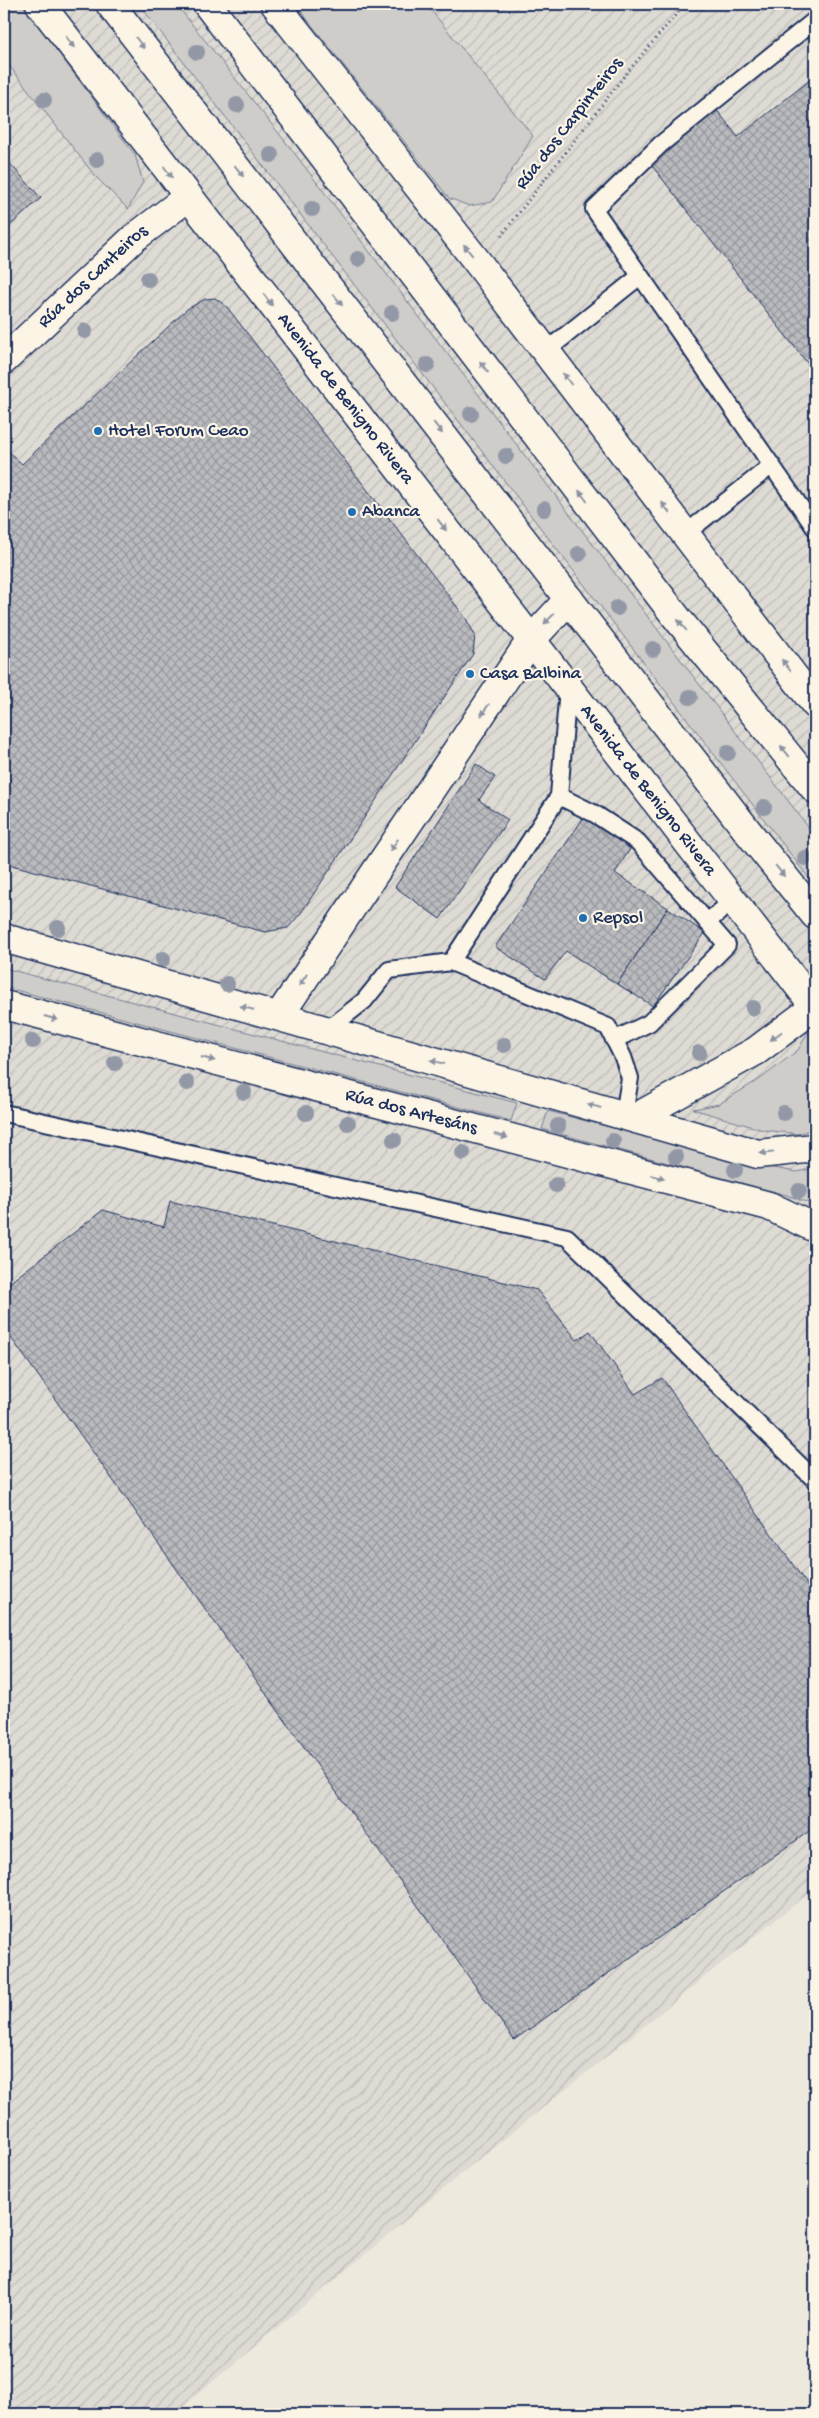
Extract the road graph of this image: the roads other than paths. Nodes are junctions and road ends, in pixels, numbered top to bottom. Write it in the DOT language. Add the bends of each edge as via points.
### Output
graph roads {
  1 [pos="40,4"];
  2 [pos="110,4"];
  3 [pos="207,4"];
  4 [pos="275,4"];
  5 [pos="815,20"];
  6 [pos="188,197"];
  7 [pos="640,276"];
  8 [pos="546,351"];
  9 [pos="4,360"];
  10 [pos="772,465"];
  11 [pos="815,528"];
  12 [pos="685,534"];
  13 [pos="569,599"];
  14 [pos="531,640"];
  15 [pos="568,688"];
  16 [pos="815,704"];
  17 [pos="815,789"];
  18 [pos="559,796"];
  19 [pos="734,901"];
  20 [pos="815,915"];
  21 [pos="707,922"];
  22 [pos="4,938"];
  23 [pos="451,962"];
  24 [pos="4,1005"];
  25 [pos="815,1007"];
  26 [pos="279,1016"];
  27 [pos="327,1030"];
  28 [pos="614,1040"];
  29 [pos="4,1113"];
  30 [pos="630,1116"];
  31 [pos="815,1148"];
  32 [pos="815,1228"];
  33 [pos="812,1471"];
  1 -- 6 [label="street, Avenida de Benigno Rivera, one-way"];
  2 -- 13 [label="street, one-way"];
  17 -- 3 [label="street, one-way" via="677,618"];
  8 -- 4 [label="street, one-way"];
  5 -- 7 [label="lane" via="661,144 594,209"];
  6 -- 9 [label="street, Rúa dos Canteiros" via="134,238"];
  6 -- 14 [label="street, Avenida de Benigno Rivera, one-way"];
  7 -- 8 [label="lane"];
  7 -- 10 [label="lane"];
  12 -- 8 [label="street, one-way"];
  10 -- 11 [label="lane"];
  10 -- 12 [label="lane"];
  16 -- 12 [label="street, one-way"];
  13 -- 14 [label="street, one-way"];
  13 -- 20 [label="street, one-way"];
  14 -- 15 [label="street, Avenida de Benigno Rivera"];
  14 -- 26 [label="street, one-way"];
  15 -- 18 [label="lane"];
  15 -- 19 [label="street, Avenida de Benigno Rivera"];
  18 -- 21 [label="lane" via="595,814 638,842"];
  18 -- 23 [label="lane"];
  19 -- 21 [label="lane"];
  19 -- 25 [label="street, Avenida de Benigno Rivera"];
  21 -- 28 [label="lane" via="727,945 649,1023"];
  26 -- 22 [label="street, one-way"];
  23 -- 27 [label="lane" via="389,970 364,1001"];
  23 -- 28 [label="lane" via="608,1027"];
  24 -- 32 [label="street, Rúa dos Artesáns, one-way" via="769,1206"];
  25 -- 30 [label="street, one-way" via="756,1051"];
  26 -- 27 [label="street"];
  30 -- 27 [label="street, one-way"];
  28 -- 30 [label="lane" via="630,1078"];
  29 -- 33 [label="lane" via="567,1237"];
  31 -- 30 [label="street, one-way" via="758,1154"];
}
